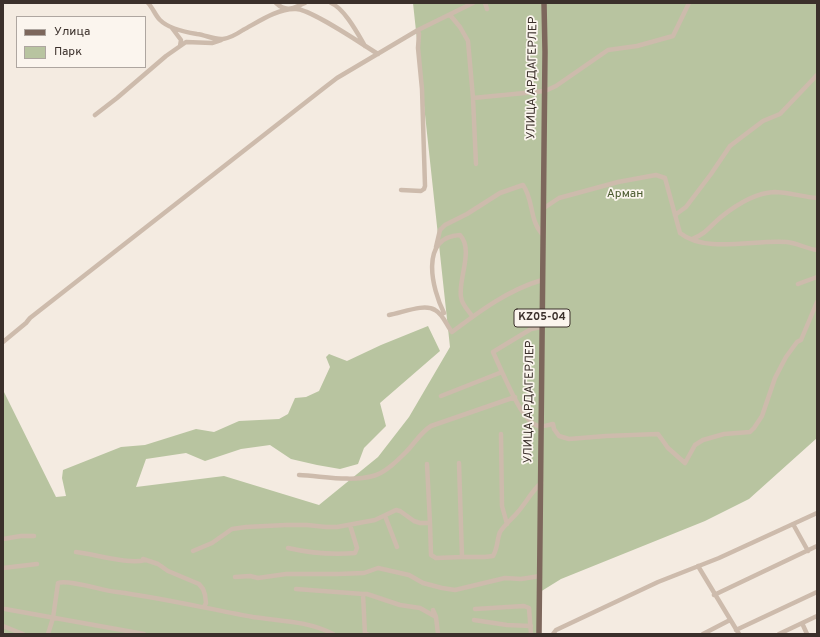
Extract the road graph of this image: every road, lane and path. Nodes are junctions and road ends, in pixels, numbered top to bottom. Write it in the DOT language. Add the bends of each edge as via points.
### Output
graph roads {
  1 [pos="148,3"];
  2 [pos="276,3"];
  3 [pos="305,3"];
  4 [pos="331,3"];
  5 [pos="473,3"];
  6 [pos="485,3"];
  7 [pos="544,3"];
  8 [pos="689,3"];
  9 [pos="288,9"];
  10 [pos="487,9"];
  11 [pos="450,15"];
  12 [pos="171,27"];
  13 [pos="418,30"];
  14 [pos="466,30"];
  15 [pos="225,38"];
  16 [pos="468,41"];
  17 [pos="180,46"];
  18 [pos="366,48"];
  19 [pos="378,54"];
  20 [pos="817,75"];
  21 [pos="545,91"];
  22 [pos="473,98"];
  23 [pos="95,115"];
  24 [pos="476,164"];
  25 [pos="401,190"];
  26 [pos="817,198"];
  27 [pos="544,208"];
  28 [pos="675,215"];
  29 [pos="543,235"];
  30 [pos="691,240"];
  31 [pos="436,247"];
  32 [pos="817,250"];
  33 [pos="817,278"];
  34 [pos="542,280"];
  35 [pos="798,284"];
  36 [pos="817,302"];
  37 [pos="444,313"];
  38 [pos="390,315"];
  39 [pos="472,316"];
  40 [pos="542,327"];
  41 [pos="3,342"];
  42 [pos="502,372"];
  43 [pos="441,396"];
  44 [pos="515,397"];
  45 [pos="541,426"];
  46 [pos="501,434"];
  47 [pos="459,463"];
  48 [pos="428,464"];
  49 [pos="299,475"];
  50 [pos="540,483"];
  51 [pos="817,513"];
  52 [pos="385,516"];
  53 [pos="430,523"];
  54 [pos="507,524"];
  55 [pos="793,524"];
  56 [pos="350,525"];
  57 [pos="34,536"];
  58 [pos="3,539"];
  59 [pos="817,546"];
  60 [pos="397,547"];
  61 [pos="288,548"];
  62 [pos="193,551"];
  63 [pos="808,551"];
  64 [pos="76,552"];
  65 [pos="462,557"];
  66 [pos="37,564"];
  67 [pos="698,566"];
  68 [pos="3,568"];
  69 [pos="540,576"];
  70 [pos="235,577"];
  71 [pos="296,589"];
  72 [pos="817,592"];
  73 [pos="363,594"];
  74 [pos="714,595"];
  75 [pos="204,607"];
  76 [pos="6,609"];
  77 [pos="475,609"];
  78 [pos="433,610"];
  79 [pos="817,616"];
  80 [pos="436,617"];
  81 [pos="53,618"];
  82 [pos="474,620"];
  83 [pos="730,620"];
  84 [pos="802,623"];
  85 [pos="3,626"];
  86 [pos="531,626"];
  87 [pos="738,632"];
  88 [pos="23,634"];
  89 [pos="48,634"];
  90 [pos="144,634"];
  91 [pos="333,634"];
  92 [pos="366,634"];
  93 [pos="438,634"];
  94 [pos="531,634"];
  95 [pos="539,634"];
  96 [pos="553,634"];
  97 [pos="703,634"];
  98 [pos="779,634"];
  99 [pos="807,634"];
  1 -- 12 [label="street" via="160,20"];
  2 -- 9 [label="street"];
  3 -- 9 [label="street"];
  4 -- 18 [label="street" via="336,5"];
  5 -- 11 [label="street"];
  6 -- 10 [label="street"];
  7 -- 21 [label="main road, УЛИЦА АРДАГЕРЛЕР / KZ05-04"];
  8 -- 21 [label="street" via="673,36 637,46 608,50"];
  9 -- 15 [label="street"];
  9 -- 18 [label="street" via="304,10"];
  11 -- 13 [label="street"];
  11 -- 16 [label="street"];
  12 -- 15 [label="street" via="210,38"];
  12 -- 17 [label="street" via="181,40"];
  13 -- 19 [label="street"];
  13 -- 25 [label="street" via="425,186 421,191"];
  14 -- 16 [label="street"];
  15 -- 17 [label="street" via="212,42 186,42"];
  16 -- 22 [label="street"];
  17 -- 23 [label="street"];
  18 -- 19 [label="street"];
  19 -- 41 [label="street" via="337,78 298,107"];
  20 -- 28 [label="street" via="780,114 763,121 730,146 686,207"];
  21 -- 22 [label="street"];
  21 -- 27 [label="main road, УЛИЦА АРДАГЕРЛЕР / KZ05-04"];
  22 -- 24 [label="street"];
  26 -- 30 [label="street" via="779,192 760,194 734,208 707,231"];
  27 -- 28 [label="street" via="570,194 656,175 665,178"];
  27 -- 29 [label="main road, УЛИЦА АРДАГЕРЛЕР / KZ05-04"];
  28 -- 30 [label="street" via="680,233"];
  29 -- 31 [label="street" via="538,230 527,190 523,185 500,193 445,225 440,230"];
  29 -- 34 [label="main road, УЛИЦА АРДАГЕРЛЕР / KZ05-04"];
  30 -- 32 [label="street" via="723,244 787,242"];
  31 -- 37 [label="street" via="432,277"];
  31 -- 39 [label="street" via="452,235 460,235 464,239 466,257 460,291 462,303"];
  33 -- 35 [label="street"];
  34 -- 39 [label="street" via="512,292"];
  34 -- 40 [label="main road, УЛИЦА АРДАГЕРЛЕР / KZ05-04"];
  36 -- 45 [label="street" via="801,340 786,357 775,378 762,416 754,428 750,432 724,434 702,440 695,445 685,463 668,448 658,434 569,439 559,436 553,424"];
  38 -- 39 [label="street" via="425,307 435,310 452,332"];
  40 -- 42 [label="street" via="531,329 493,352"];
  40 -- 45 [label="main road, УЛИЦА АРДАГЕРЛЕР / KZ05-04"];
  42 -- 43 [label="street"];
  42 -- 44 [label="street"];
  44 -- 45 [label="street" via="530,421"];
  44 -- 49 [label="street" via="431,426 387,469 374,476 351,478"];
  45 -- 50 [label="main road, УЛИЦА АРДАГЕРЛЕР / KZ05-04"];
  46 -- 54 [label="street" via="502,506"];
  47 -- 65 [label="street"];
  48 -- 53 [label="street"];
  50 -- 54 [label="street"];
  50 -- 69 [label="main road, УЛИЦА АРДАГЕРЛЕР / KZ05-04"];
  51 -- 55 [label="street"];
  52 -- 53 [label="street" via="396,510 414,521"];
  52 -- 56 [label="street"];
  52 -- 60 [label="street"];
  53 -- 65 [label="street" via="431,556"];
  54 -- 65 [label="street" via="499,534 493,556"];
  55 -- 63 [label="street"];
  55 -- 67 [label="street"];
  56 -- 61 [label="street" via="357,548 355,553 316,553"];
  56 -- 62 [label="street" via="263,526 235,529"];
  57 -- 58 [label="street"];
  59 -- 63 [label="street"];
  63 -- 74 [label="street"];
  64 -- 75 [label="street" via="158,564 199,584 205,595"];
  66 -- 68 [label="street"];
  67 -- 74 [label="street"];
  67 -- 96 [label="street" via="611,604 556,630"];
  69 -- 70 [label="street" via="505,578 455,590 378,568 364,573"];
  69 -- 95 [label="main road, УЛИЦА АРДАГЕРЛЕР / KZ05-04"];
  71 -- 73 [label="street"];
  72 -- 87 [label="street"];
  73 -- 80 [label="street" via="420,608"];
  73 -- 92 [label="street"];
  74 -- 83 [label="street"];
  75 -- 81 [label="street" via="61,582 58,583"];
  75 -- 91 [label="street" via="318,627"];
  76 -- 81 [label="street"];
  77 -- 86 [label="street" via="524,606 529,608"];
  78 -- 80 [label="street"];
  79 -- 84 [label="street"];
  80 -- 93 [label="street"];
  81 -- 89 [label="street"];
  81 -- 90 [label="street"];
  82 -- 86 [label="street"];
  83 -- 87 [label="street"];
  83 -- 97 [label="street"];
  84 -- 98 [label="street"];
  84 -- 99 [label="street"];
  85 -- 88 [label="street"];
  86 -- 94 [label="street"];
}
